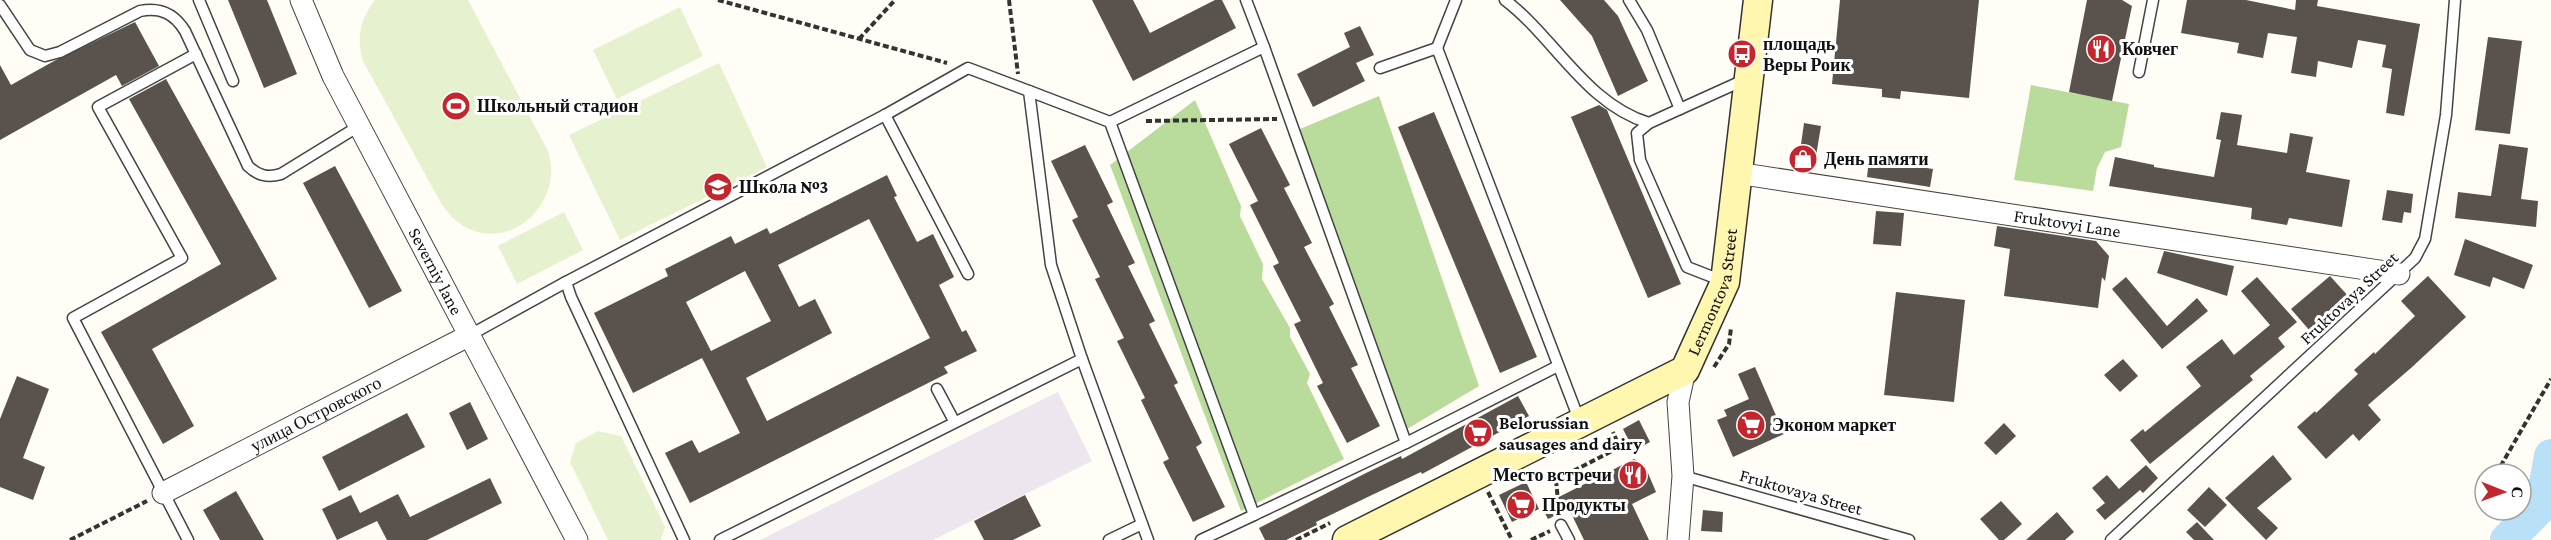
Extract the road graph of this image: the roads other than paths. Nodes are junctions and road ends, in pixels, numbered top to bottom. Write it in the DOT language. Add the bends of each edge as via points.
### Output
graph roads {
  1 [pos="199,0"];
  2 [pos="301,0"];
  3 [pos="1245,0"];
  4 [pos="1456,0"];
  5 [pos="1505,0"];
  6 [pos="1629,0"];
  7 [pos="2153,0"];
  8 [pos="2455,0"];
  9 [pos="0,5"];
  10 [pos="1754,5"];
  11 [pos="1264,47"];
  12 [pos="1437,48"];
  13 [pos="196,54"];
  14 [pos="1380,68"];
  15 [pos="2139,72"];
  16 [pos="1747,79"];
  17 [pos="233,81"];
  18 [pos="1024,90"];
  19 [pos="1680,110"];
  20 [pos="885,115"];
  21 [pos="1110,122"];
  22 [pos="1649,123"];
  23 [pos="359,126"];
  24 [pos="1737,173"];
  25 [pos="969,274"];
  26 [pos="2400,274"];
  27 [pos="566,282"];
  28 [pos="1725,282"];
  29 [pos="470,335"];
  30 [pos="1082,359"];
  31 [pos="1558,366"];
  32 [pos="1698,370"];
  33 [pos="937,389"];
  34 [pos="954,422"];
  35 [pos="1580,423"];
  36 [pos="1406,443"];
  37 [pos="1683,476"];
  38 [pos="163,493"];
  39 [pos="1254,515"];
  40 [pos="1142,524"];
  41 [pos="1561,525"];
  42 [pos="188,540"];
  43 [pos="577,540"];
  44 [pos="684,540"];
  45 [pos="720,540"];
  46 [pos="1109,540"];
  47 [pos="1149,540"];
  48 [pos="1202,540"];
  49 [pos="1347,540"];
  50 [pos="1569,540"];
  51 [pos="1678,540"];
  52 [pos="1909,540"];
  53 [pos="2111,540"];
  1 -- 17 [label="lane"];
  2 -- 23 [label="street, Severniy lane"];
  3 -- 11 [label="lane"];
  4 -- 12 [label="lane"];
  5 -- 22 [label="lane" via="1526,16 1578,78 1631,118"];
  6 -- 19 [label="lane" via="1647,30"];
  7 -- 15 [label="lane"];
  8 -- 26 [label="lane, Fruktovaya Street" via="2446,115 2425,239"];
  9 -- 13 [label="lane" via="25,44 37,54 52,55 140,10 150,9 171,14"];
  10 -- 16 [label="main road, Lermontova Street"];
  11 -- 21 [label="lane"];
  11 -- 36 [label="lane"];
  12 -- 14 [label="lane"];
  12 -- 31 [label="lane"];
  13 -- 23 [label="lane" via="248,166 260,175 281,174"];
  13 -- 38 [label="lane" via="98,107 182,258 73,318"];
  16 -- 19 [label="lane"];
  16 -- 24 [label="main road, Lermontova Street"];
  18 -- 20 [label="lane" via="968,68"];
  18 -- 21 [label="lane"];
  18 -- 30 [label="lane" via="1051,265"];
  19 -- 22 [label="lane"];
  20 -- 25 [label="lane"];
  20 -- 27 [label="lane"];
  21 -- 39 [label="lane"];
  22 -- 28 [label="lane" via="1637,133 1640,160 1687,267"];
  23 -- 29 [label="street, Severniy lane"];
  24 -- 26 [label="street, Fruktovyi Lane"];
  24 -- 28 [label="main road, Lermontova Street"];
  26 -- 53 [label="lane, Fruktovaya Street"];
  27 -- 29 [label="lane"];
  27 -- 44 [label="lane"];
  28 -- 32 [label="main road, Lermontova Street"];
  29 -- 38 [label="street, улица Островского"];
  29 -- 43 [label="street, Severniy lane"];
  30 -- 34 [label="lane"];
  30 -- 40 [label="lane"];
  31 -- 35 [label="lane"];
  31 -- 36 [label="lane"];
  32 -- 35 [label="main road, Lermontova Street"];
  32 -- 37 [label="street" via="1678,402"];
  33 -- 34 [label="lane"];
  34 -- 45 [label="lane"];
  35 -- 49 [label="main road, Lermontova Street"];
  36 -- 39 [label="lane"];
  37 -- 51 [label="street"];
  37 -- 52 [label="lane, Fruktovaya Street"];
  38 -- 42 [label="lane"];
  39 -- 48 [label="lane"];
  40 -- 46 [label="lane"];
  40 -- 47 [label="lane"];
  41 -- 50 [label="lane"];
}
